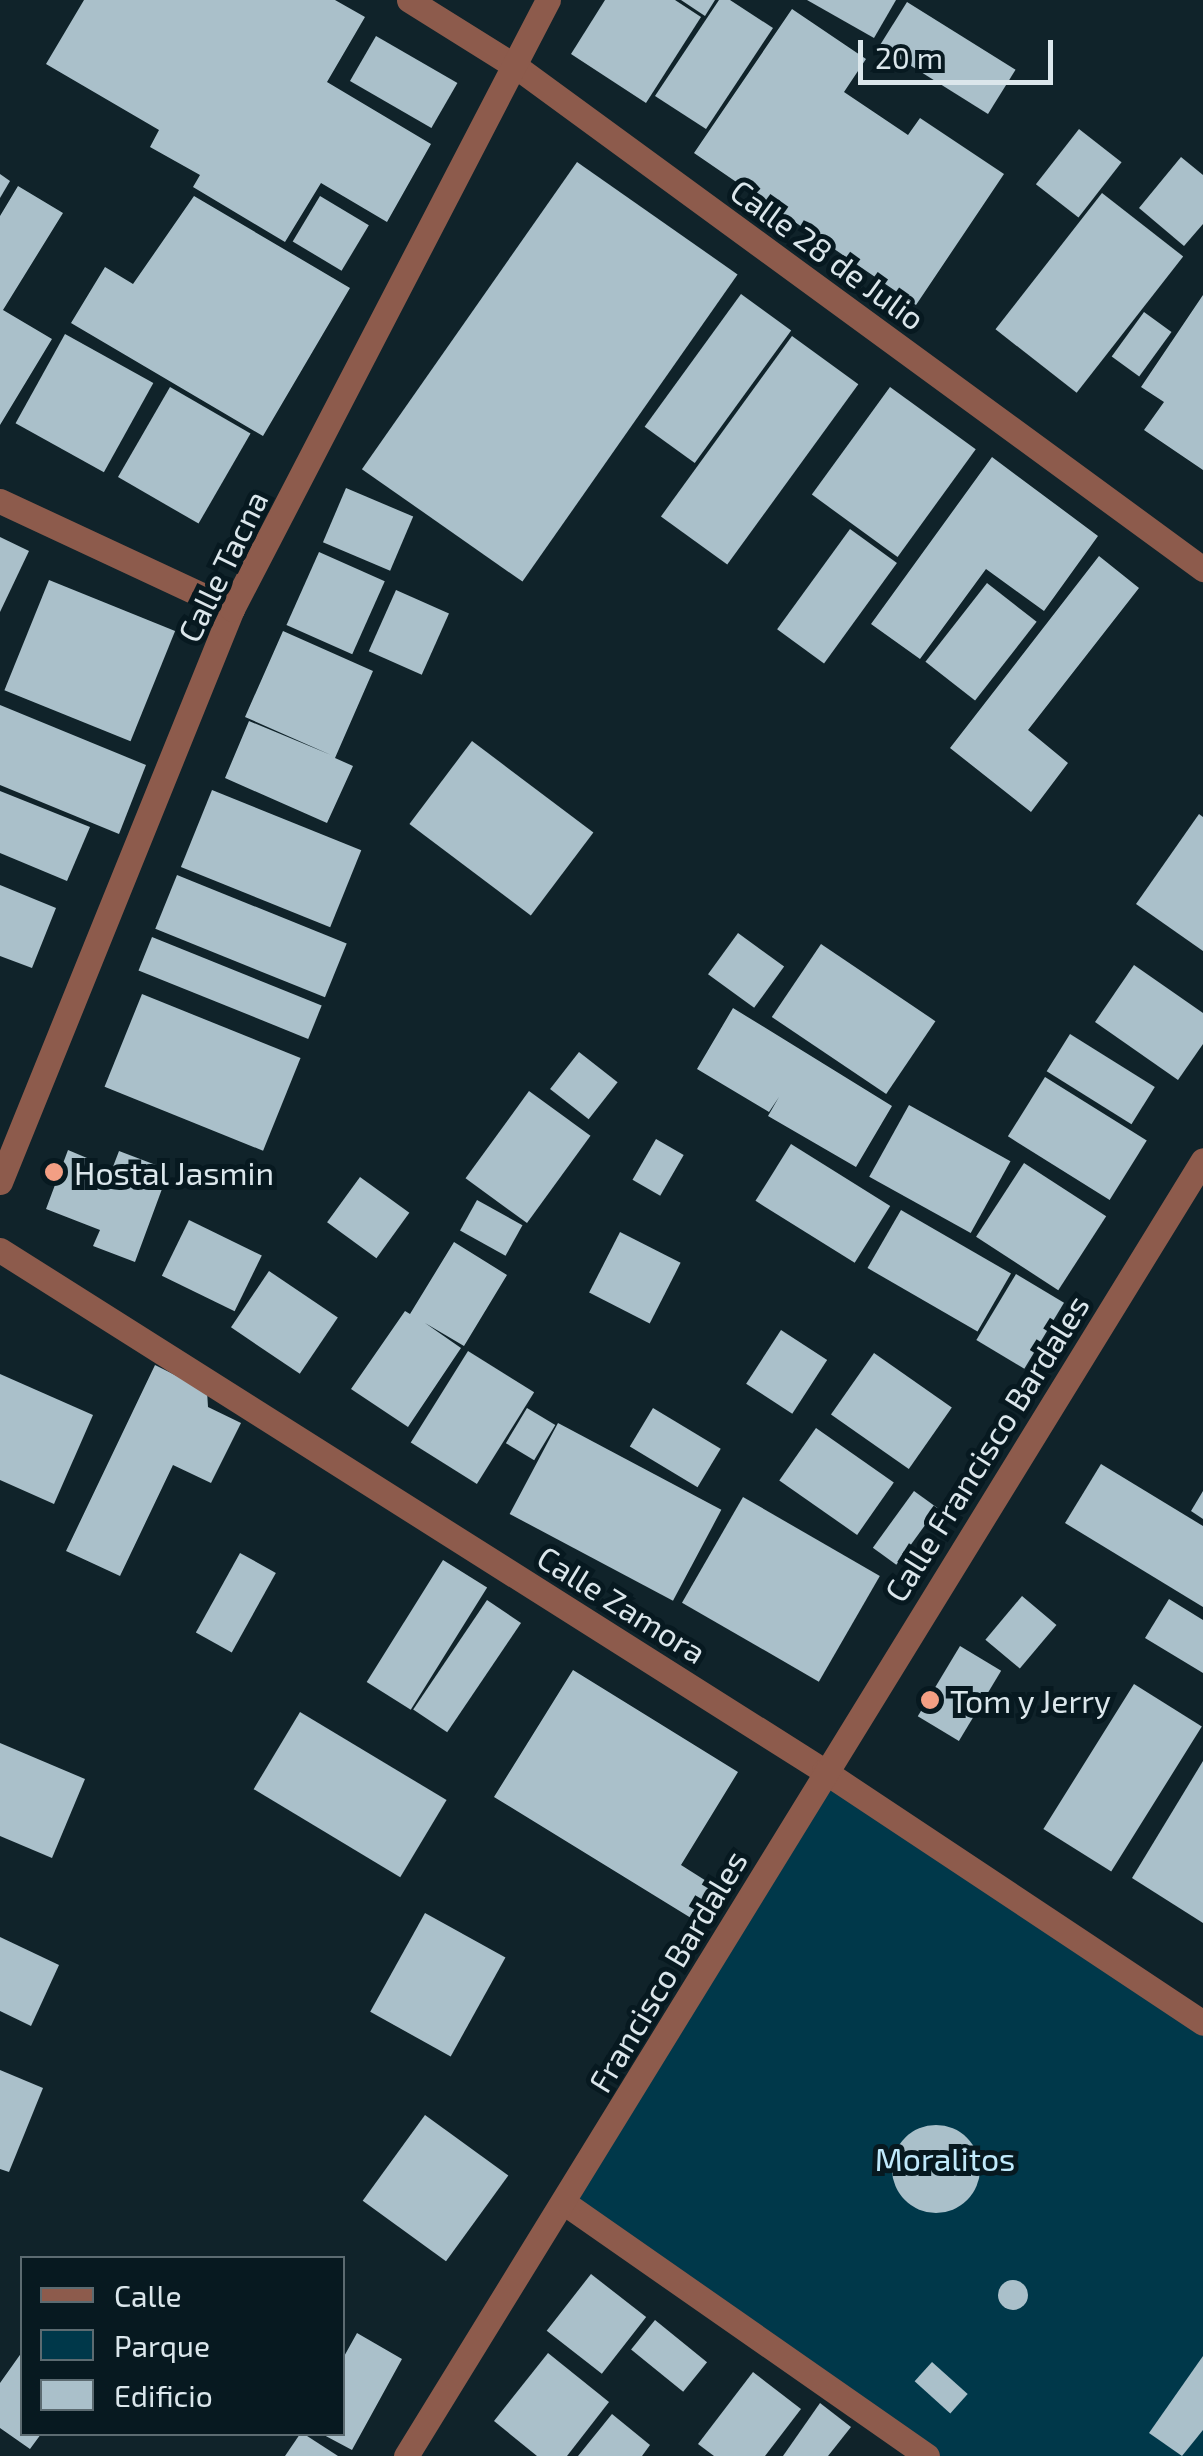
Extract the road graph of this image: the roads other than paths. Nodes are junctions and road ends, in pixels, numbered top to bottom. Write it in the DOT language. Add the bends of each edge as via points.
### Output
graph roads {
  1 [pos="409,0"];
  2 [pos="548,0"];
  3 [pos="518,68"];
  4 [pos="0,501"];
  5 [pos="1203,569"];
  6 [pos="232,610"];
  7 [pos="1203,1160"];
  8 [pos="0,1182"];
  9 [pos="0,1250"];
  10 [pos="824,1771"];
  11 [pos="1203,2023"];
  12 [pos="566,2204"];
  13 [pos="406,2456"];
  14 [pos="927,2456"];
  1 -- 3 [label="street, Calle 28 de Julio"];
  2 -- 3 [label="street, Calle Tacna"];
  3 -- 5 [label="street, Calle 28 de Julio"];
  3 -- 6 [label="street, Calle Tacna"];
  4 -- 6 [label="street"];
  6 -- 8 [label="street, Calle Tacna"];
  7 -- 10 [label="street, Calle Francisco Bardales"];
  9 -- 10 [label="street, Calle Zamora"];
  10 -- 11 [label="street, Calle Zamora"];
  10 -- 12 [label="street, Francisco Bardales"];
  12 -- 13 [label="street"];
  12 -- 14 [label="street"];
}
